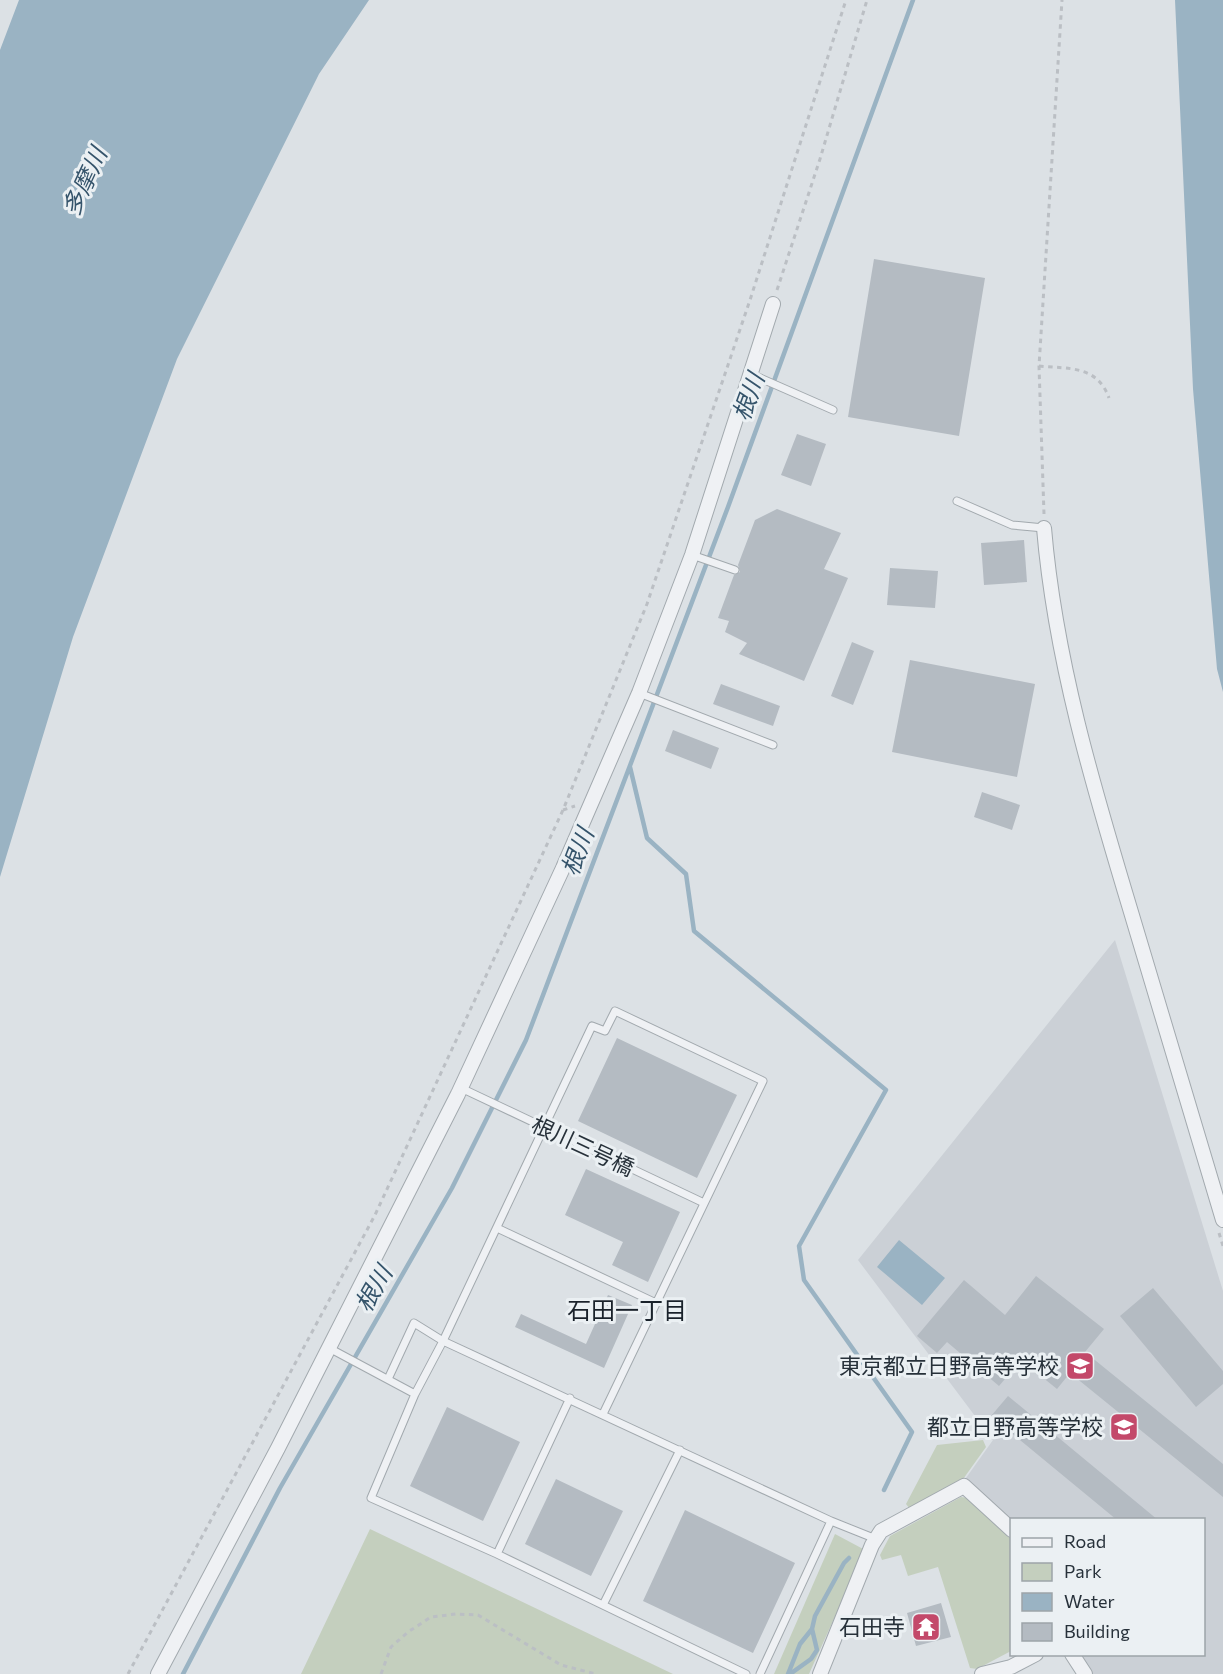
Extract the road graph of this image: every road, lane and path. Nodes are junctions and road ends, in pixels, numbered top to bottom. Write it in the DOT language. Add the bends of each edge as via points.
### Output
graph roads {
  1 [pos="846,0"];
  2 [pos="867,0"];
  3 [pos="1062,0"];
  4 [pos="773,304"];
  5 [pos="1039,366"];
  6 [pos="751,374"];
  7 [pos="1109,398"];
  8 [pos="833,410"];
  9 [pos="957,501"];
  10 [pos="1044,528"];
  11 [pos="696,556"];
  12 [pos="735,570"];
  13 [pos="644,695"];
  14 [pos="773,745"];
  15 [pos="461,1088"];
  16 [pos="544,1127"];
  17 [pos="704,1203"];
  18 [pos="1223,1220"];
  19 [pos="497,1228"];
  20 [pos="656,1303"];
  21 [pos="444,1341"];
  22 [pos="329,1348"];
  23 [pos="388,1379"];
  24 [pos="415,1394"];
  25 [pos="570,1398"];
  26 [pos="603,1414"];
  27 [pos="680,1450"];
  28 [pos="831,1521"];
  29 [pos="1010,1529"];
  30 [pos="876,1539"];
  31 [pos="497,1554"];
  32 [pos="603,1605"];
  33 [pos="1032,1656"];
  34 [pos="1073,1656"];
  35 [pos="128,1674"];
  36 [pos="158,1674"];
  37 [pos="381,1674"];
  38 [pos="596,1674"];
  39 [pos="746,1674"];
  40 [pos="760,1674"];
  41 [pos="820,1674"];
  42 [pos="982,1674"];
  43 [pos="1085,1674"];
  1 -- 35 [label="path" via="647,604 563,810 375,1215"];
  2 -- 4 [label="path"];
  3 -- 5 [label="path"];
  4 -- 6 [label="street"];
  5 -- 7 [label="path" via="1084,371 1105,385"];
  5 -- 10 [label="path"];
  6 -- 8 [label="lane"];
  6 -- 11 [label="street"];
  9 -- 10 [label="lane" via="1012,525"];
  10 -- 18 [label="street" via="1058,633 1084,751"];
  11 -- 12 [label="lane"];
  11 -- 13 [label="street"];
  13 -- 14 [label="lane"];
  13 -- 15 [label="street"];
  15 -- 16 [label="lane, 根川三号橋"];
  15 -- 22 [label="street"];
  16 -- 17 [label="lane, 根川三号橋"];
  16 -- 17 [label="lane" via="592,1026 605,1031 615,1011 763,1081"];
  16 -- 19 [label="lane"];
  17 -- 20 [label="lane"];
  19 -- 20 [label="lane"];
  19 -- 21 [label="lane"];
  20 -- 26 [label="lane"];
  21 -- 23 [label="lane" via="414,1323"];
  21 -- 24 [label="lane"];
  21 -- 25 [label="lane"];
  22 -- 23 [label="lane"];
  22 -- 36 [label="street"];
  23 -- 24 [label="lane"];
  24 -- 31 [label="lane" via="371,1498"];
  25 -- 26 [label="lane"];
  25 -- 31 [label="lane"];
  26 -- 27 [label="lane"];
  27 -- 28 [label="lane"];
  27 -- 32 [label="lane"];
  28 -- 30 [label="lane"];
  28 -- 40 [label="lane"];
  29 -- 30 [label="street" via="964,1486 881,1531"];
  30 -- 41 [label="street"];
  31 -- 32 [label="lane"];
  32 -- 39 [label="lane"];
  33 -- 42 [label="street" via="1011,1667"];
  34 -- 43 [label="street"];
  37 -- 38 [label="path" via="392,1647 408,1632 431,1617 456,1614 478,1615 561,1665"];
}
